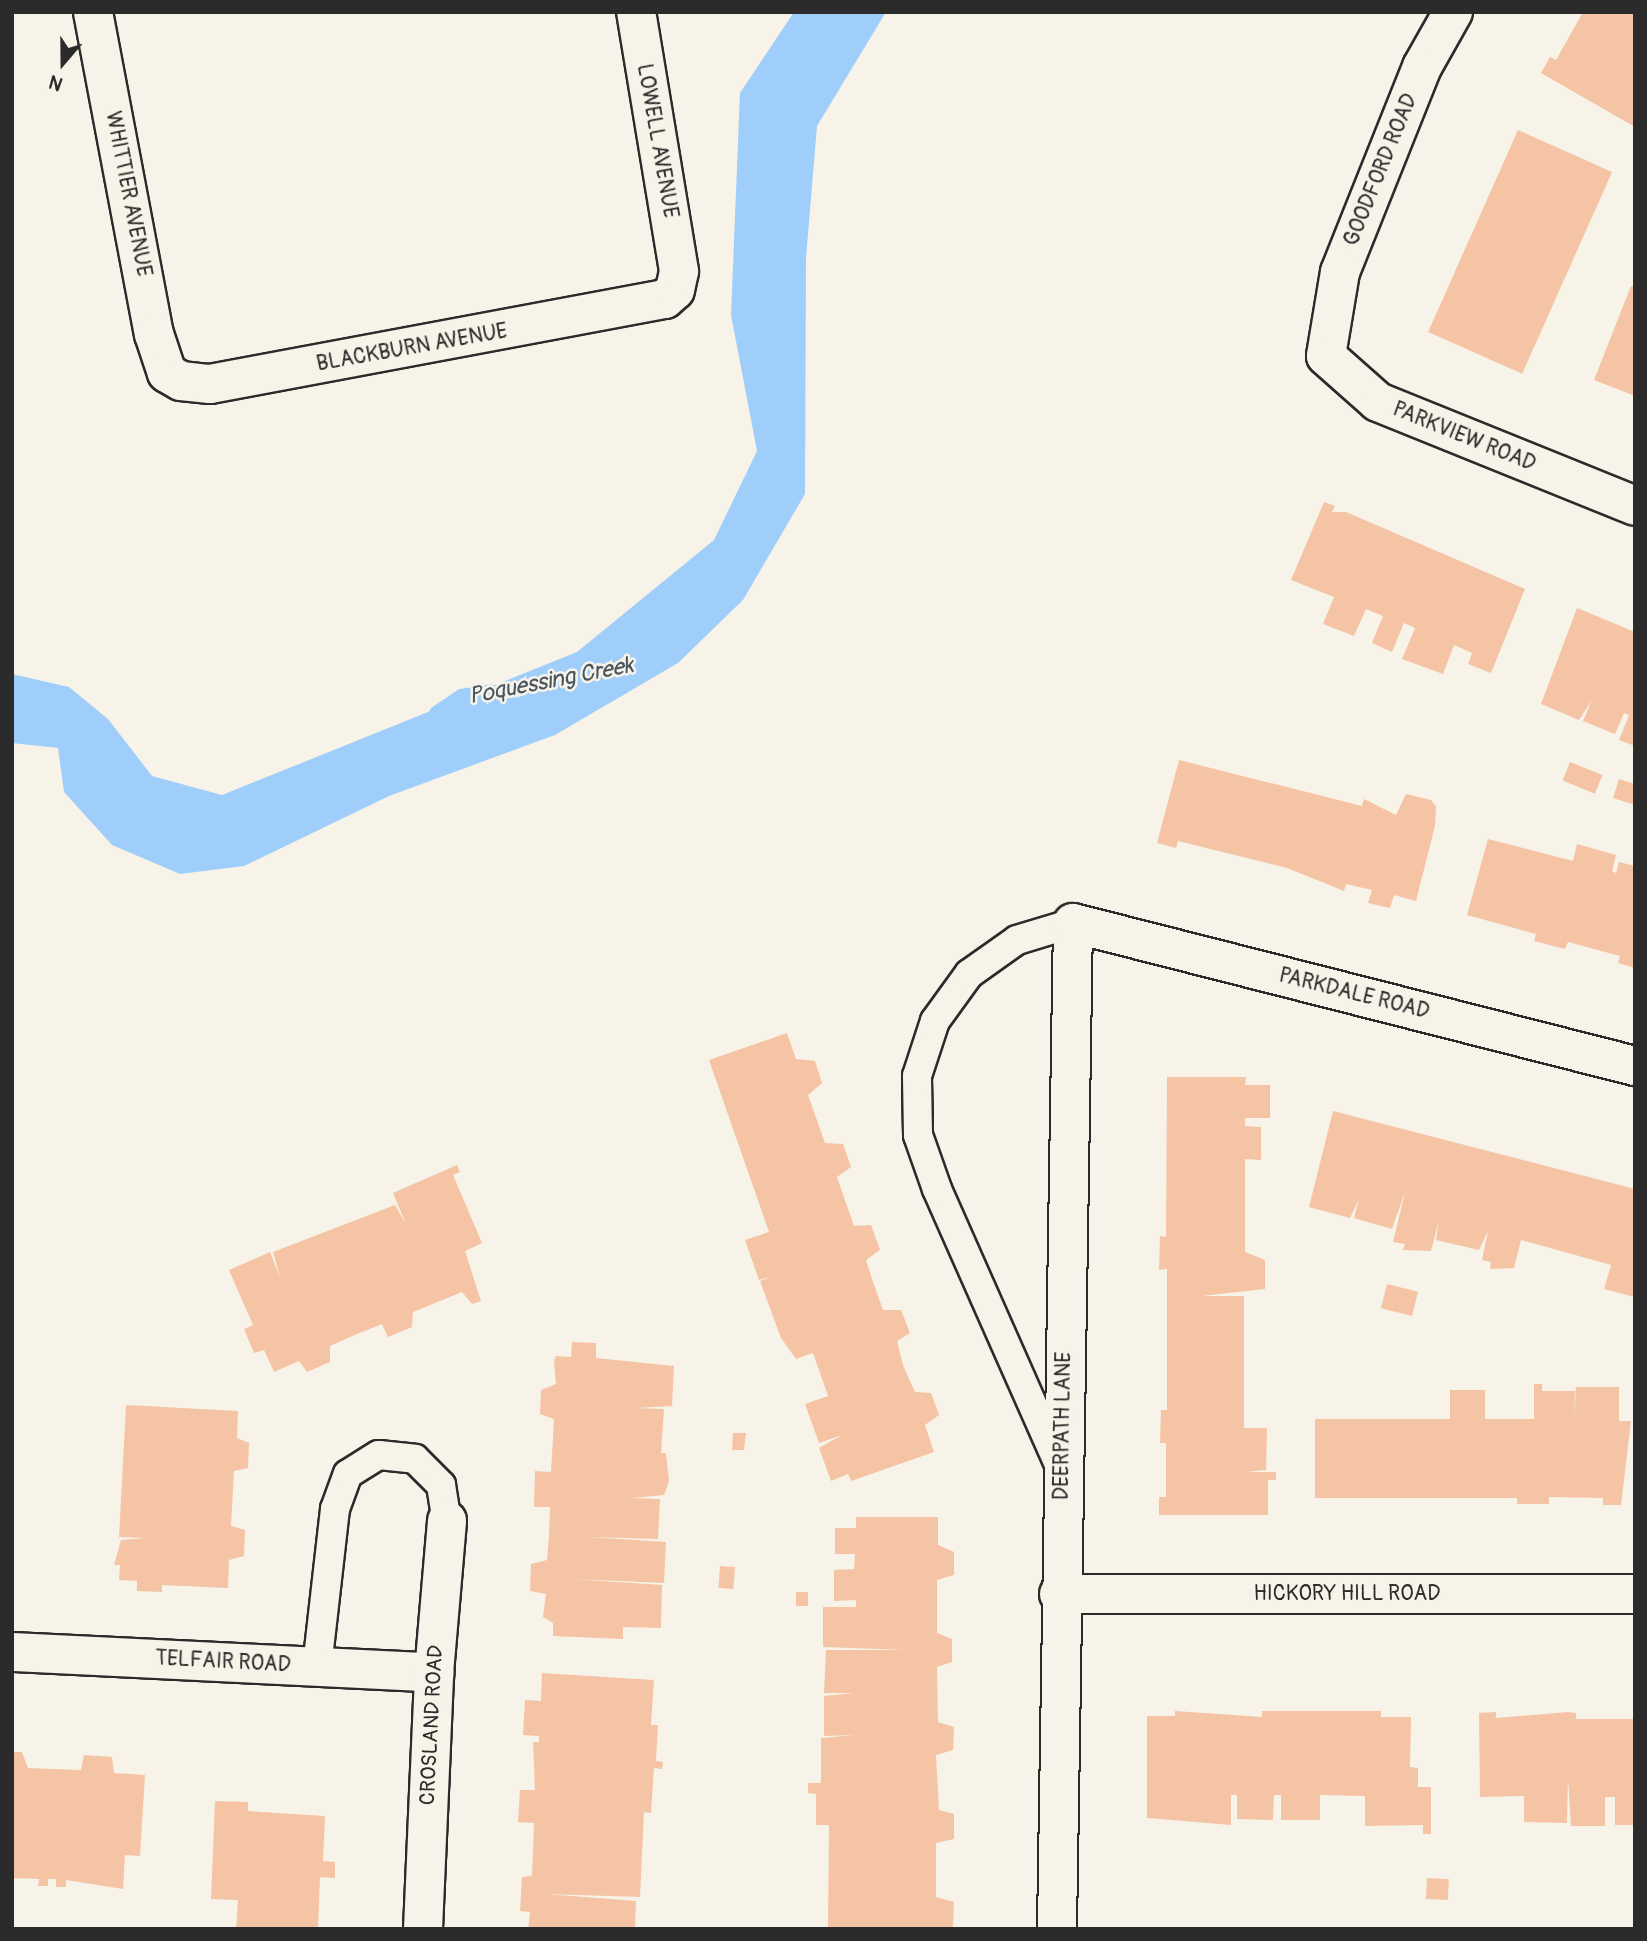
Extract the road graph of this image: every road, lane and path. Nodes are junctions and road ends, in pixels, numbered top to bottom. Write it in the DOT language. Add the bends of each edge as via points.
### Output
graph roads {
  1 [pos="93,12"];
  2 [pos="636,12"];
  3 [pos="1453,12"];
  4 [pos="679,271"];
  5 [pos="154,334"];
  6 [pos="1329,335"];
  7 [pos="1635,506"];
  8 [pos="1073,923"];
  9 [pos="1635,1066"];
  10 [pos="1062,1472"];
  11 [pos="447,1521"];
  12 [pos="1059,1594"];
  13 [pos="1635,1594"];
  14 [pos="12,1652"];
  15 [pos="317,1667"];
  16 [pos="434,1673"];
  17 [pos="423,1929"];
  18 [pos="1057,1929"];
  1 -- 5 [label="street, WHITTIER AVENUE"];
  2 -- 4 [label="street, LOWELL AVENUE"];
  3 -- 6 [label="street, GOODFORD ROAD" via="1422,67 1340,272"];
  4 -- 5 [label="street, BLACKBURN AVENUE" via="675,290 665,299 210,384 181,382 167,373"];
  6 -- 7 [label="street, PARKVIEW ROAD" via="1326,356 1378,402"];
  8 -- 9 [label="street, PARKDALE ROAD"];
  8 -- 10 [label="street, DEERPATH LANE"];
  8 -- 10 [label="lane" via="1017,940 970,974 935,1021 917,1076 918,1135 937,1189"];
  10 -- 12 [label="street, DEERPATH LANE"];
  11 -- 15 [label="lane" via="442,1485 415,1459 379,1455 348,1474 335,1509"];
  11 -- 16 [label="street, CROSLAND ROAD"];
  12 -- 13 [label="street, HICKORY HILL ROAD"];
  12 -- 18 [label="street, DEERPATH LANE"];
  14 -- 15 [label="street, TELFAIR ROAD"];
  15 -- 16 [label="street, TELFAIR ROAD"];
  16 -- 17 [label="street, CROSLAND ROAD"];
}
